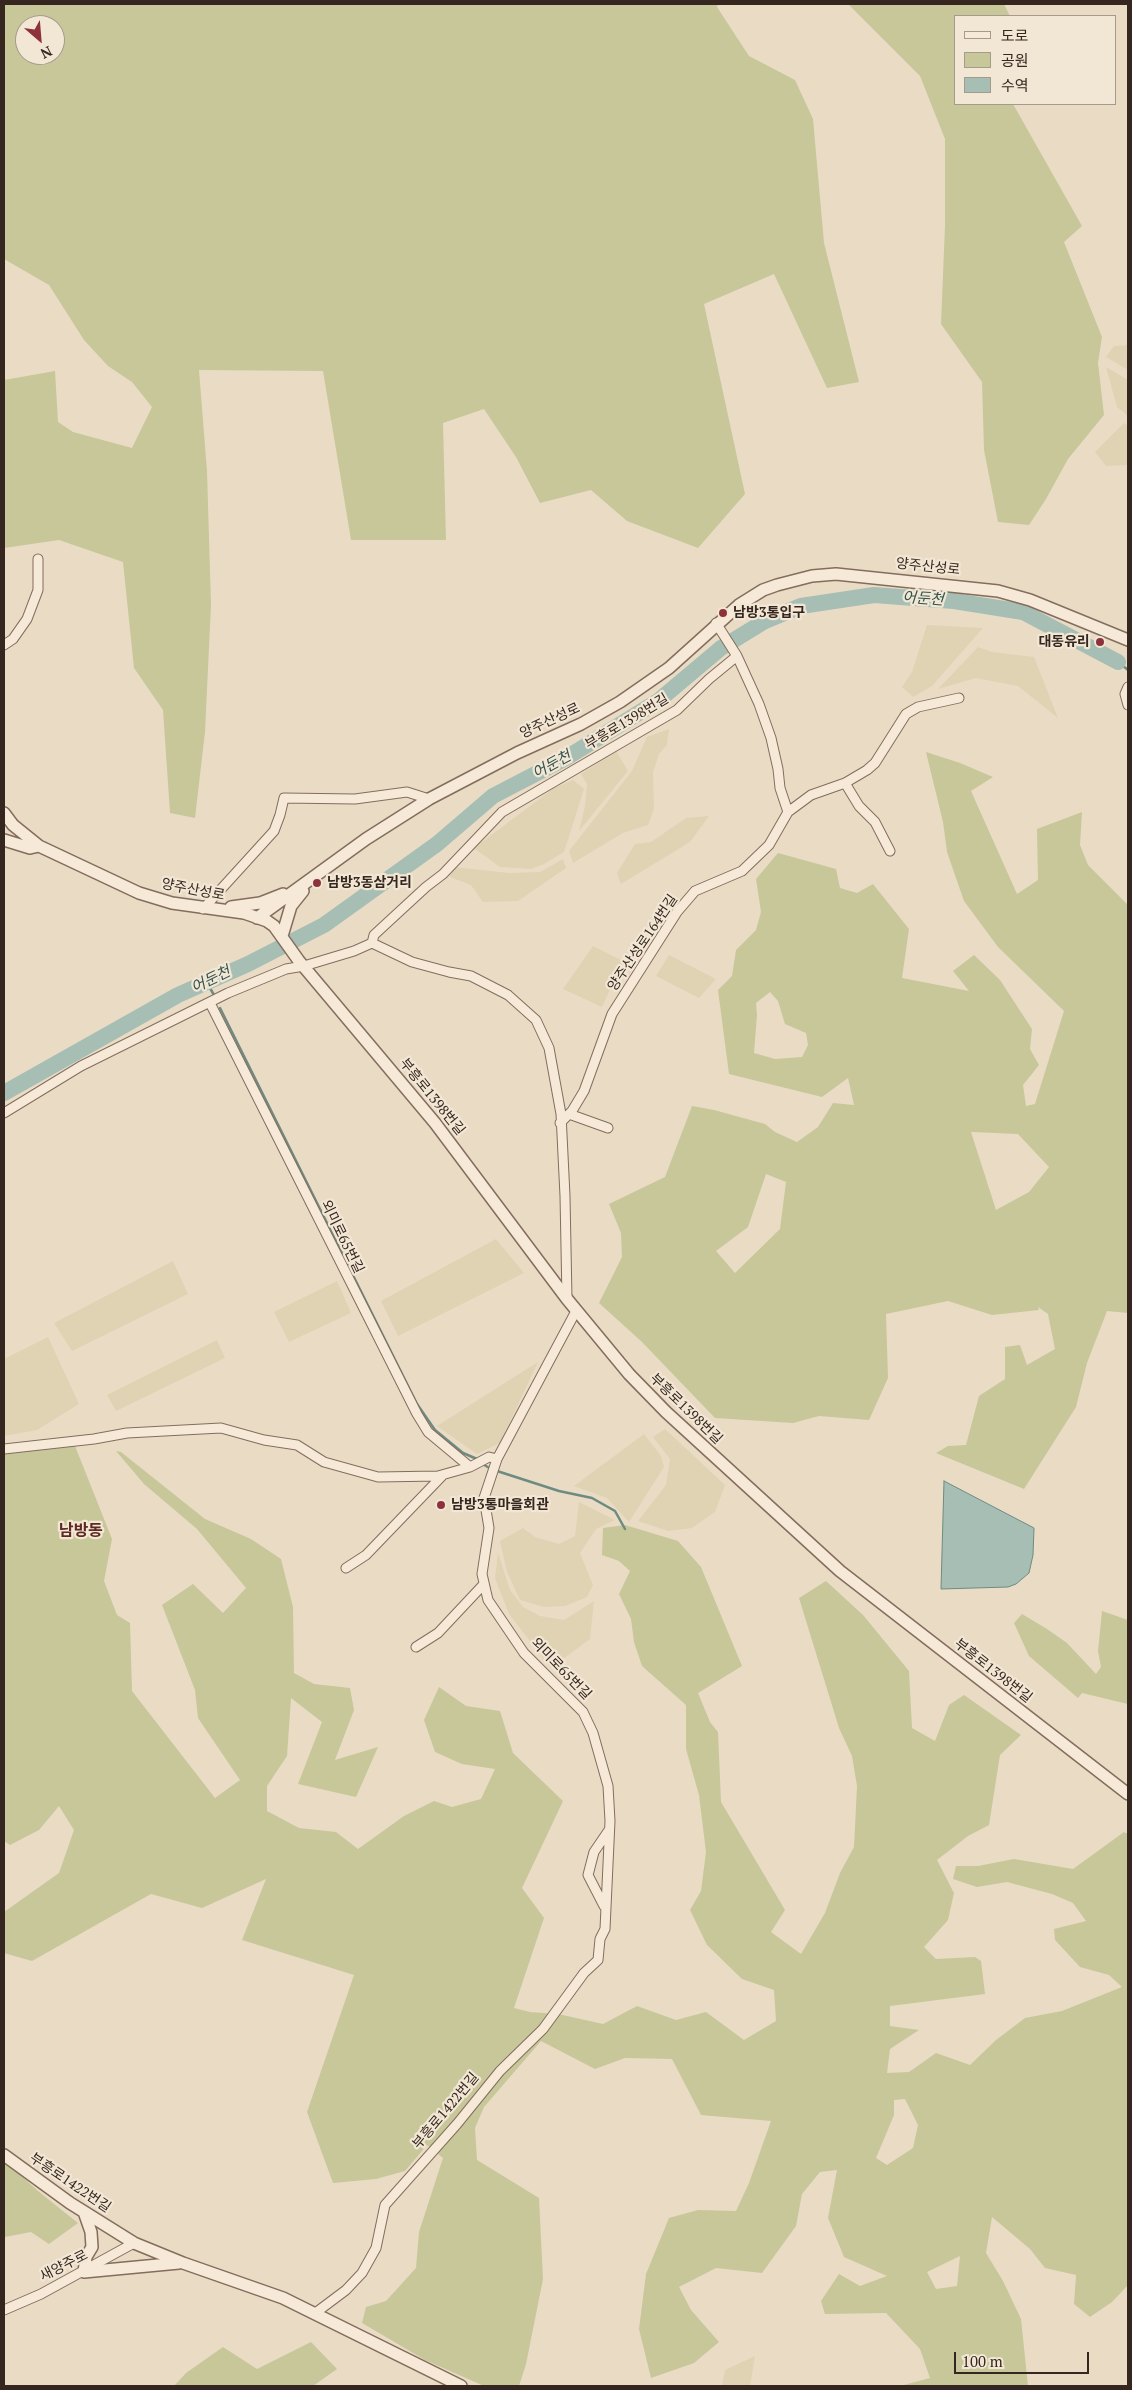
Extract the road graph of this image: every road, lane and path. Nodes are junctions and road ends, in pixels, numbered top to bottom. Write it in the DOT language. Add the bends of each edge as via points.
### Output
graph roads {
  1 [pos="38,559"];
  2 [pos="720,628"];
  3 [pos="1128,640"];
  4 [pos="4,645"];
  5 [pos="737,656"];
  6 [pos="1127,690"];
  7 [pos="959,698"];
  8 [pos="1128,705"];
  9 [pos="845,783"];
  10 [pos="429,800"];
  11 [pos="788,812"];
  12 [pos="4,813"];
  13 [pos="4,840"];
  14 [pos="39,846"];
  15 [pos="890,851"];
  16 [pos="314,879"];
  17 [pos="207,909"];
  18 [pos="257,918"];
  19 [pos="282,936"];
  20 [pos="372,943"];
  21 [pos="302,963"];
  22 [pos="210,1003"];
  23 [pos="4,1112"];
  24 [pos="564,1117"];
  25 [pos="608,1128"];
  26 [pos="566,1299"];
  27 [pos="576,1311"];
  28 [pos="4,1449"];
  29 [pos="477,1464"];
  30 [pos="495,1466"];
  31 [pos="443,1475"];
  32 [pos="346,1568"];
  33 [pos="484,1584"];
  34 [pos="416,1647"];
  35 [pos="1128,1794"];
  36 [pos="609,1830"];
  37 [pos="605,1907"];
  38 [pos="605,1929"];
  39 [pos="4,2156"];
  40 [pos="84,2212"];
  41 [pos="134,2243"];
  42 [pos="183,2263"];
  43 [pos="84,2272"];
  44 [pos="4,2310"];
  45 [pos="314,2314"];
  46 [pos="461,2386"];
  1 -- 4 [label="street" via="38,590 27,619 13,639"];
  2 -- 3 [label="street, 양주산성로" via="747,600 770,588 812,576 836,574 998,591 1030,600"];
  2 -- 5 [label="street"];
  2 -- 10 [label="street, 양주산성로" via="620,702"];
  5 -- 11 [label="street" via="759,704"];
  5 -- 20 [label="street, 부흥로1398번길" via="677,710 502,812 443,874 374,935"];
  6 -- 8 [label="street"];
  7 -- 9 [label="street, 양주산성로164번길" via="918,707 906,714 875,763"];
  9 -- 11 [label="street, 양주산성로164번길" via="811,795"];
  9 -- 15 [label="street" via="859,806 875,822"];
  10 -- 16 [label="street, 양주산성로" via="366,839"];
  10 -- 17 [label="street" via="407,792 355,799 284,798 274,831"];
  11 -- 24 [label="street, 양주산성로164번길" via="769,845 742,871 695,892 677,912 612,1014 584,1091"];
  12 -- 14 [label="street, 양주산성로" via="13,825"];
  13 -- 14 [label="street" via="30,848"];
  14 -- 17 [label="street, 양주산성로" via="139,893"];
  16 -- 17 [label="street" via="260,903"];
  16 -- 18 [label="street, 양주산성로"];
  16 -- 19 [label="street" via="291,906"];
  17 -- 18 [label="street, 양주산성로" via="244,913"];
  18 -- 19 [label="street, 부흥로1398번길" via="267,921"];
  19 -- 21 [label="street, 부흥로1398번길"];
  20 -- 21 [label="street" via="354,951"];
  20 -- 24 [label="street" via="412,962 471,976 508,995 536,1020 549,1048"];
  21 -- 22 [label="street"];
  21 -- 26 [label="street, 부흥로1398번길" via="435,1123"];
  22 -- 23 [label="street" via="81,1066"];
  22 -- 29 [label="street, 외미로65번길" via="417,1414 428,1432"];
  24 -- 25 [label="street"];
  24 -- 26 [label="street"];
  26 -- 27 [label="street, 부흥로1398번길"];
  27 -- 30 [label="street, 외미로65번길"];
  27 -- 35 [label="street, 부흥로1398번길" via="660,1405 840,1571"];
  28 -- 31 [label="street" via="127,1433 221,1428 297,1445 324,1462 378,1477"];
  29 -- 30 [label="street" via="488,1457"];
  29 -- 31 [label="street"];
  30 -- 33 [label="street, 외미로65번길" via="484,1498 489,1528 482,1574"];
  31 -- 32 [label="street" via="366,1555"];
  33 -- 34 [label="street" via="438,1633"];
  33 -- 36 [label="street, 외미로65번길" via="488,1600 524,1653 583,1712 593,1733 608,1786"];
  36 -- 37 [label="street, 외미로65번길"];
  36 -- 37 [label="street" via="594,1852 588,1875"];
  37 -- 38 [label="street, 외미로65번길"];
  38 -- 45 [label="street, 부흥로1422번길" via="598,1960 584,1972 543,2029 500,2071 385,2206 376,2248 362,2273 346,2290"];
  39 -- 40 [label="street, 부흥로1422번길"];
  40 -- 41 [label="street, 부흥로1422번길"];
  40 -- 43 [label="street" via="92,2247 86,2257"];
  41 -- 42 [label="street, 부흥로1422번길"];
  41 -- 43 [label="street, 새양주로"];
  42 -- 43 [label="street"];
  42 -- 45 [label="street, 부흥로1422번길" via="283,2298"];
  43 -- 44 [label="street, 새양주로"];
  45 -- 46 [label="street, 부흥로1422번길"];
}
